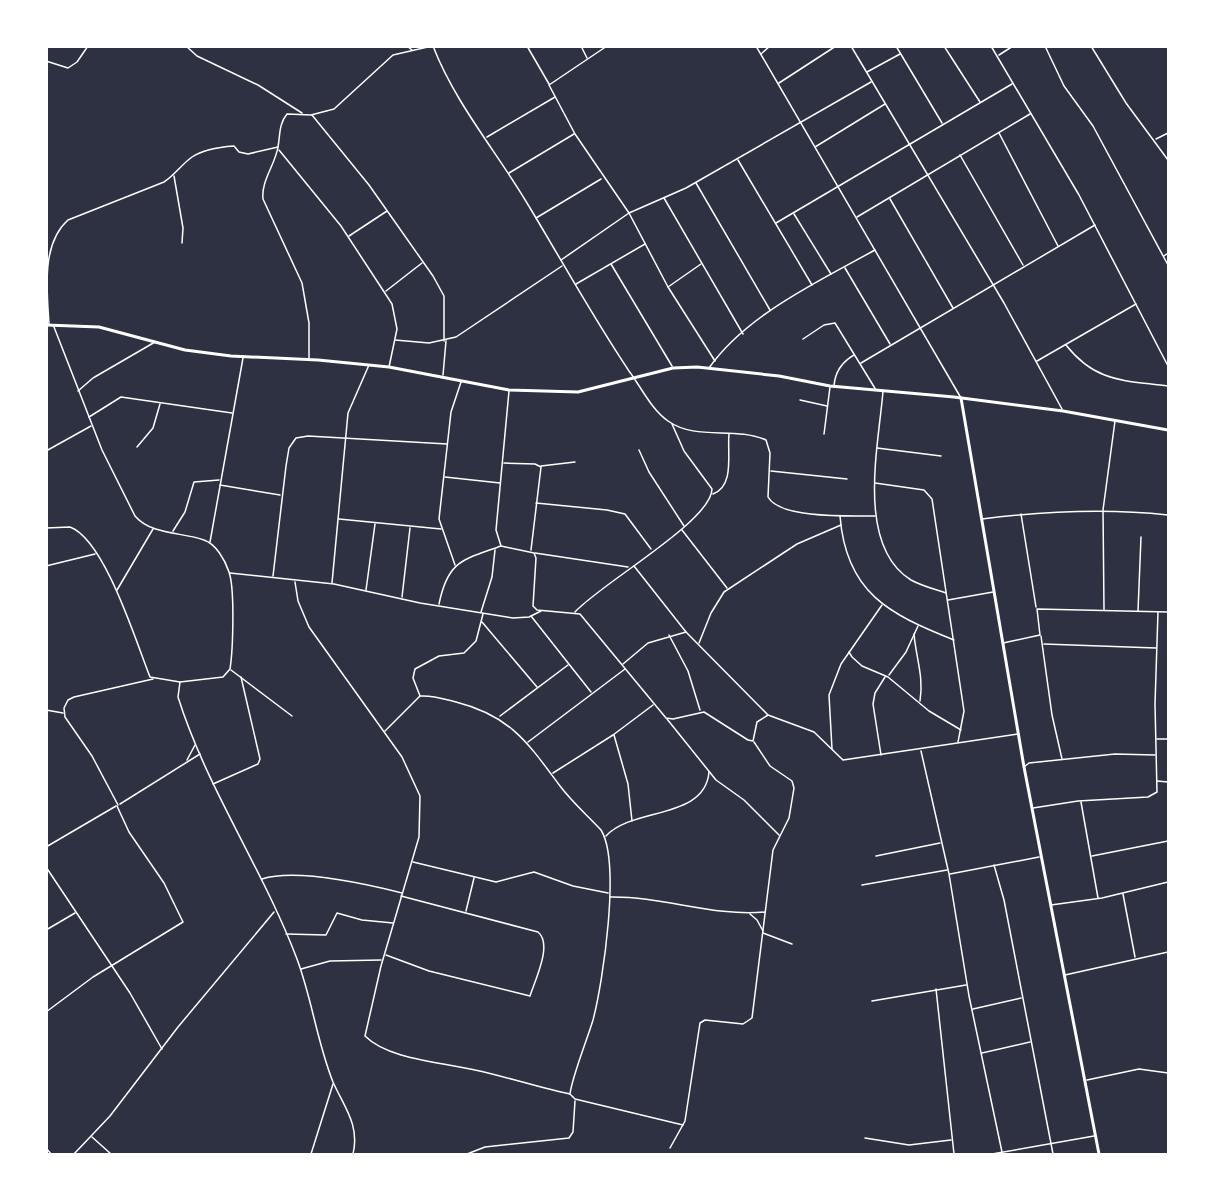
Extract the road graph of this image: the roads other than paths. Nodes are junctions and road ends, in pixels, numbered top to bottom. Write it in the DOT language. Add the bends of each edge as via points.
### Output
graph roads {
  1 [pos="87,46"];
  2 [pos="186,46"];
  3 [pos="407,46"];
  4 [pos="433,46"];
  5 [pos="527,46"];
  6 [pos="581,46"];
  7 [pos="607,46"];
  8 [pos="756,46"];
  9 [pos="770,46"];
  10 [pos="836,46"];
  11 [pos="851,46"];
  12 [pos="896,46"];
  13 [pos="944,46"];
  14 [pos="991,46"];
  15 [pos="1013,46"];
  16 [pos="1045,46"];
  17 [pos="1091,46"];
  18 [pos="413,50"];
  19 [pos="760,54"];
  20 [pos="901,54"];
  21 [pos="997,56"];
  22 [pos="588,59"];
  23 [pos="46,62"];
  24 [pos="867,73"];
  25 [pos="872,81"];
  26 [pos="777,84"];
  27 [pos="1012,84"];
  28 [pos="549,85"];
  29 [pos="555,97"];
  30 [pos="981,103"];
  31 [pos="885,104"];
  32 [pos="304,114"];
  33 [pos="1031,114"];
  34 [pos="312,115"];
  35 [pos="800,123"];
  36 [pos="943,124"];
  37 [pos="999,132"];
  38 [pos="1168,133"];
  39 [pos="575,134"];
  40 [pos="486,138"];
  41 [pos="1154,139"];
  42 [pos="908,144"];
  43 [pos="815,147"];
  44 [pos="278,148"];
  45 [pos="960,155"];
  46 [pos="738,159"];
  47 [pos="1168,160"];
  48 [pos="508,173"];
  49 [pos="927,174"];
  50 [pos="174,176"];
  51 [pos="602,178"];
  52 [pos="696,183"];
  53 [pos="838,187"];
  54 [pos="663,198"];
  55 [pos="890,198"];
  56 [pos="387,211"];
  57 [pos="628,213"];
  58 [pos="793,213"];
  59 [pos="857,217"];
  60 [pos="535,218"];
  61 [pos="776,223"];
  62 [pos="1095,225"];
  63 [pos="348,236"];
  64 [pos="182,243"];
  65 [pos="645,244"];
  66 [pos="1058,246"];
  67 [pos="875,249"];
  68 [pos="1168,253"];
  69 [pos="1163,256"];
  70 [pos="561,261"];
  71 [pos="423,262"];
  72 [pos="702,263"];
  73 [pos="611,264"];
  74 [pos="563,265"];
  75 [pos="1024,265"];
  76 [pos="1168,265"];
  77 [pos="844,267"];
  78 [pos="831,274"];
  79 [pos="575,284"];
  80 [pos="813,285"];
  81 [pos="992,285"];
  82 [pos="668,287"];
  83 [pos="385,292"];
  84 [pos="1136,304"];
  85 [pos="954,309"];
  86 [pos="771,310"];
  87 [pos="50,325"];
  88 [pos="922,327"];
  89 [pos="743,334"];
  90 [pos="803,339"];
  91 [pos="395,340"];
  92 [pos="445,340"];
  93 [pos="156,342"];
  94 [pos="890,345"];
  95 [pos="1066,345"];
  96 [pos="855,354"];
  97 [pos="243,357"];
  98 [pos="309,360"];
  99 [pos="715,361"];
  100 [pos="1036,361"];
  101 [pos="861,363"];
  102 [pos="369,365"];
  103 [pos="1168,366"];
  104 [pos="389,367"];
  105 [pos="673,368"];
  106 [pos="709,368"];
  107 [pos="443,377"];
  108 [pos="635,379"];
  109 [pos="462,381"];
  110 [pos="832,386"];
  111 [pos="1168,386"];
  112 [pos="509,390"];
  113 [pos="876,390"];
  114 [pos="78,391"];
  115 [pos="883,391"];
  116 [pos="962,398"];
  117 [pos="800,400"];
  118 [pos="160,403"];
  119 [pos="827,406"];
  120 [pos="1063,411"];
  121 [pos="233,413"];
  122 [pos="89,417"];
  123 [pos="1116,420"];
  124 [pos="672,423"];
  125 [pos="92,426"];
  126 [pos="1168,430"];
  127 [pos="729,434"];
  128 [pos="824,434"];
  129 [pos="345,438"];
  130 [pos="447,444"];
  131 [pos="137,447"];
  132 [pos="877,448"];
  133 [pos="639,450"];
  134 [pos="46,451"];
  135 [pos="941,456"];
  136 [pos="575,462"];
  137 [pos="503,463"];
  138 [pos="540,466"];
  139 [pos="770,471"];
  140 [pos="444,477"];
  141 [pos="848,479"];
  142 [pos="220,480"];
  143 [pos="875,483"];
  144 [pos="501,484"];
  145 [pos="219,485"];
  146 [pos="712,494"];
  147 [pos="282,495"];
  148 [pos="536,503"];
  149 [pos="1103,510"];
  150 [pos="1021,513"];
  151 [pos="1168,515"];
  152 [pos="840,516"];
  153 [pos="874,516"];
  154 [pos="338,519"];
  155 [pos="982,519"];
  156 [pos="376,522"];
  157 [pos="841,525"];
  158 [pos="411,527"];
  159 [pos="684,527"];
  160 [pos="46,528"];
  161 [pos="154,528"];
  162 [pos="681,529"];
  163 [pos="441,530"];
  164 [pos="172,532"];
  165 [pos="1141,537"];
  166 [pos="210,543"];
  167 [pos="501,546"];
  168 [pos="495,549"];
  169 [pos="652,551"];
  170 [pos="532,552"];
  171 [pos="96,554"];
  172 [pos="455,565"];
  173 [pos="633,565"];
  174 [pos="46,566"];
  175 [pos="630,567"];
  176 [pos="230,573"];
  177 [pos="273,578"];
  178 [pos="294,582"];
  179 [pos="332,584"];
  180 [pos="728,589"];
  181 [pos="117,590"];
  182 [pos="366,591"];
  183 [pos="994,591"];
  184 [pos="947,593"];
  185 [pos="402,598"];
  186 [pos="948,600"];
  187 [pos="882,604"];
  188 [pos="438,605"];
  189 [pos="1037,609"];
  190 [pos="542,610"];
  191 [pos="1104,610"];
  192 [pos="1138,611"];
  193 [pos="575,612"];
  194 [pos="1158,612"];
  195 [pos="1168,612"];
  196 [pos="482,613"];
  197 [pos="531,616"];
  198 [pos="482,621"];
  199 [pos="919,625"];
  200 [pos="686,632"];
  201 [pos="914,634"];
  202 [pos="669,635"];
  203 [pos="1040,636"];
  204 [pos="956,640"];
  205 [pos="1002,643"];
  206 [pos="698,644"];
  207 [pos="1043,644"];
  208 [pos="1157,648"];
  209 [pos="849,651"];
  210 [pos="569,665"];
  211 [pos="622,665"];
  212 [pos="230,669"];
  213 [pos="625,669"];
  214 [pos="886,676"];
  215 [pos="241,677"];
  216 [pos="154,679"];
  217 [pos="180,682"];
  218 [pos="538,687"];
  219 [pos="592,693"];
  220 [pos="420,696"];
  221 [pos="920,702"];
  222 [pos="653,704"];
  223 [pos="46,710"];
  224 [pos="700,711"];
  225 [pos="64,713"];
  226 [pos="768,715"];
  227 [pos="292,716"];
  228 [pos="498,717"];
  229 [pos="667,718"];
  230 [pos="961,730"];
  231 [pos="384,731"];
  232 [pos="1019,734"];
  233 [pos="614,735"];
  234 [pos="1156,739"];
  235 [pos="1168,739"];
  236 [pos="753,741"];
  237 [pos="958,742"];
  238 [pos="527,743"];
  239 [pos="195,744"];
  240 [pos="920,749"];
  241 [pos="832,750"];
  242 [pos="200,754"];
  243 [pos="881,755"];
  244 [pos="1156,755"];
  245 [pos="1062,759"];
  246 [pos="187,761"];
  247 [pos="1024,767"];
  248 [pos="709,772"];
  249 [pos="552,773"];
  250 [pos="1158,781"];
  251 [pos="1168,782"];
  252 [pos="213,783"];
  253 [pos="1081,801"];
  254 [pos="117,805"];
  255 [pos="1032,808"];
  256 [pos="632,822"];
  257 [pos="780,836"];
  258 [pos="605,837"];
  259 [pos="1168,841"];
  260 [pos="940,843"];
  261 [pos="46,847"];
  262 [pos="876,856"];
  263 [pos="1091,856"];
  264 [pos="1041,857"];
  265 [pos="412,862"];
  266 [pos="994,865"];
  267 [pos="46,867"];
  268 [pos="948,870"];
  269 [pos="949,874"];
  270 [pos="475,877"];
  271 [pos="261,879"];
  272 [pos="1168,882"];
  273 [pos="862,885"];
  274 [pos="402,893"];
  275 [pos="1122,893"];
  276 [pos="609,895"];
  277 [pos="401,896"];
  278 [pos="1098,899"];
  279 [pos="1051,905"];
  280 [pos="274,911"];
  281 [pos="76,912"];
  282 [pos="466,912"];
  283 [pos="765,912"];
  284 [pos="749,913"];
  285 [pos="393,923"];
  286 [pos="46,930"];
  287 [pos="763,932"];
  288 [pos="285,934"];
  289 [pos="792,944"];
  290 [pos="1168,952"];
  291 [pos="386,954"];
  292 [pos="1135,958"];
  293 [pos="383,960"];
  294 [pos="112,967"];
  295 [pos="300,969"];
  296 [pos="1064,975"];
  297 [pos="967,985"];
  298 [pos="936,989"];
  299 [pos="1022,998"];
  300 [pos="872,1000"];
  301 [pos="972,1009"];
  302 [pos="46,1012"];
  303 [pos="1030,1042"];
  304 [pos="162,1049"];
  305 [pos="981,1053"];
  306 [pos="1168,1073"];
  307 [pos="1085,1081"];
  308 [pos="333,1082"];
  309 [pos="570,1094"];
  310 [pos="575,1099"];
  311 [pos="683,1125"];
  312 [pos="91,1136"];
  313 [pos="1096,1136"];
  314 [pos="865,1138"];
  315 [pos="952,1140"];
  316 [pos="1052,1142"];
  317 [pos="46,1148"];
  318 [pos="670,1148"];
  319 [pos="1001,1153"];
  320 [pos="51,1155"];
  321 [pos="74,1155"];
  322 [pos="111,1155"];
  323 [pos="311,1155"];
  324 [pos="354,1155"];
  325 [pos="467,1155"];
  326 [pos="954,1155"];
  327 [pos="992,1155"];
  328 [pos="1053,1155"];
  329 [pos="1099,1155"];
  1 -- 23 [label="street" via="77,63 68,68"];
  2 -- 32 [label="street" via="214,66 258,85"];
  3 -- 18 [label="street"];
  4 -- 18 [label="street"];
  4 -- 40 [label="street" via="454,91"];
  5 -- 28 [label="street"];
  6 -- 22 [label="street"];
  7 -- 22 [label="street"];
  8 -- 19 [label="street"];
  9 -- 19 [label="street"];
  10 -- 26 [label="street"];
  11 -- 24 [label="street"];
  12 -- 20 [label="street"];
  13 -- 30 [label="street"];
  14 -- 21 [label="street"];
  15 -- 21 [label="street"];
  16 -- 69 [label="street" via="1064,86 1093,126"];
  17 -- 41 [label="street"];
  18 -- 34 [label="street" via="393,55 334,109"];
  19 -- 26 [label="street"];
  20 -- 24 [label="street"];
  20 -- 36 [label="street"];
  21 -- 27 [label="street"];
  22 -- 28 [label="street"];
  24 -- 25 [label="street"];
  25 -- 31 [label="street"];
  25 -- 35 [label="street"];
  26 -- 35 [label="street"];
  27 -- 30 [label="street"];
  27 -- 33 [label="street"];
  28 -- 29 [label="street"];
  29 -- 39 [label="street"];
  29 -- 40 [label="street"];
  30 -- 36 [label="street"];
  31 -- 42 [label="street"];
  31 -- 43 [label="street"];
  32 -- 34 [label="street"];
  32 -- 44 [label="street" via="292,113 284,118"];
  33 -- 37 [label="street"];
  33 -- 62 [label="street"];
  34 -- 56 [label="street"];
  35 -- 43 [label="street"];
  35 -- 46 [label="street"];
  36 -- 42 [label="street"];
  37 -- 45 [label="street"];
  37 -- 66 [label="street"];
  38 -- 41 [label="street"];
  39 -- 48 [label="street"];
  39 -- 51 [label="street"];
  40 -- 48 [label="street"];
  41 -- 47 [label="street"];
  42 -- 49 [label="street"];
  42 -- 53 [label="street"];
  43 -- 53 [label="street"];
  44 -- 50 [label="street" via="248,154 234,146 214,148 193,157"];
  44 -- 63 [label="street"];
  44 -- 98 [label="street" via="264,184 263,199 302,283 308,310"];
  45 -- 49 [label="street"];
  45 -- 75 [label="street"];
  46 -- 52 [label="street"];
  46 -- 61 [label="street"];
  48 -- 60 [label="street"];
  49 -- 55 [label="street"];
  49 -- 81 [label="street"];
  50 -- 64 [label="street"];
  50 -- 87 [label="street" via="81,213 60,228 52,242 47,292"];
  51 -- 57 [label="street"];
  51 -- 60 [label="street"];
  52 -- 54 [label="street"];
  52 -- 86 [label="street"];
  53 -- 58 [label="street"];
  53 -- 59 [label="street"];
  54 -- 57 [label="street"];
  54 -- 72 [label="street"];
  55 -- 59 [label="street"];
  55 -- 85 [label="street"];
  56 -- 63 [label="street"];
  56 -- 71 [label="street"];
  57 -- 65 [label="street"];
  57 -- 70 [label="street"];
  58 -- 61 [label="street"];
  58 -- 78 [label="street"];
  59 -- 67 [label="street"];
  60 -- 70 [label="street"];
  61 -- 80 [label="street"];
  62 -- 66 [label="street"];
  62 -- 84 [label="street"];
  63 -- 83 [label="street"];
  65 -- 73 [label="street"];
  65 -- 82 [label="street"];
  66 -- 75 [label="street"];
  67 -- 77 [label="street"];
  67 -- 88 [label="street"];
  68 -- 69 [label="street"];
  69 -- 76 [label="street"];
  70 -- 74 [label="street"];
  71 -- 83 [label="street"];
  71 -- 92 [label="street" via="444,296"];
  72 -- 82 [label="street"];
  72 -- 89 [label="street"];
  73 -- 79 [label="street"];
  73 -- 105 [label="street"];
  74 -- 79 [label="street"];
  74 -- 92 [label="street" via="475,327"];
  75 -- 81 [label="street"];
  77 -- 78 [label="street"];
  77 -- 94 [label="street"];
  78 -- 80 [label="street"];
  79 -- 108 [label="street"];
  80 -- 86 [label="street"];
  81 -- 85 [label="street"];
  81 -- 100 [label="street"];
  82 -- 99 [label="street"];
  83 -- 91 [label="street" via="396,317"];
  84 -- 95 [label="street"];
  84 -- 103 [label="street"];
  85 -- 88 [label="street"];
  86 -- 89 [label="street"];
  87 -- 93 [label="main road" via="99,327"];
  87 -- 114 [label="street"];
  88 -- 94 [label="street"];
  88 -- 116 [label="street"];
  89 -- 99 [label="street"];
  90 -- 96 [label="street" via="824,324 835,323"];
  91 -- 92 [label="street" via="429,344"];
  91 -- 104 [label="street"];
  92 -- 107 [label="street"];
  93 -- 97 [label="main road"];
  93 -- 114 [label="street" via="93,378"];
  94 -- 101 [label="street"];
  95 -- 100 [label="street"];
  95 -- 111 [label="street" via="1096,373"];
  96 -- 101 [label="street"];
  96 -- 110 [label="street" via="842,363"];
  97 -- 98 [label="main road"];
  97 -- 121 [label="street"];
  98 -- 102 [label="main road"];
  99 -- 106 [label="street"];
  100 -- 120 [label="street"];
  101 -- 113 [label="street"];
  102 -- 104 [label="main road"];
  102 -- 129 [label="street" via="348,413"];
  104 -- 107 [label="main road"];
  105 -- 106 [label="main road"];
  105 -- 108 [label="main road"];
  106 -- 110 [label="main road"];
  107 -- 109 [label="main road"];
  108 -- 112 [label="main road" via="578,392"];
  108 -- 124 [label="street" via="650,402"];
  109 -- 112 [label="main road"];
  109 -- 130 [label="street" via="451,412"];
  110 -- 113 [label="main road"];
  110 -- 119 [label="street"];
  112 -- 137 [label="street"];
  113 -- 115 [label="main road"];
  114 -- 122 [label="street"];
  115 -- 116 [label="main road"];
  115 -- 132 [label="street"];
  116 -- 120 [label="main road"];
  116 -- 155 [label="main road"];
  117 -- 119 [label="street"];
  118 -- 121 [label="street"];
  118 -- 122 [label="street" via="121,397"];
  118 -- 131 [label="street" via="153,428"];
  119 -- 128 [label="street"];
  120 -- 123 [label="main road"];
  121 -- 142 [label="street"];
  122 -- 125 [label="street"];
  123 -- 126 [label="main road"];
  123 -- 149 [label="street"];
  124 -- 127 [label="street" via="696,432"];
  124 -- 146 [label="street" via="674,434 708,481"];
  125 -- 134 [label="street"];
  125 -- 161 [label="street" via="135,516"];
  127 -- 139 [label="street" via="766,440"];
  127 -- 146 [label="street" via="727,479 722,489"];
  129 -- 130 [label="street"];
  129 -- 147 [label="street" via="296,438 289,448"];
  129 -- 154 [label="street"];
  130 -- 140 [label="street"];
  132 -- 135 [label="street"];
  132 -- 143 [label="street"];
  133 -- 159 [label="street"];
  136 -- 138 [label="street"];
  137 -- 138 [label="street"];
  137 -- 144 [label="street"];
  138 -- 148 [label="street"];
  139 -- 141 [label="street"];
  139 -- 152 [label="street" via="768,497 776,505 816,515"];
  140 -- 144 [label="street"];
  140 -- 163 [label="street"];
  142 -- 145 [label="street"];
  142 -- 164 [label="street" via="195,482"];
  143 -- 153 [label="street"];
  143 -- 184 [label="street" via="916,488 930,494"];
  144 -- 167 [label="street" via="496,530"];
  145 -- 147 [label="street"];
  145 -- 166 [label="street"];
  146 -- 159 [label="street" via="701,513"];
  147 -- 177 [label="street"];
  148 -- 169 [label="street" via="619,512 631,519"];
  148 -- 170 [label="street"];
  149 -- 150 [label="street"];
  149 -- 151 [label="street"];
  149 -- 191 [label="street"];
  150 -- 155 [label="street"];
  150 -- 189 [label="street"];
  152 -- 153 [label="street"];
  152 -- 157 [label="street"];
  153 -- 184 [label="street" via="887,552 909,579"];
  154 -- 156 [label="street"];
  154 -- 179 [label="street"];
  155 -- 183 [label="main road"];
  156 -- 158 [label="street"];
  156 -- 182 [label="street"];
  157 -- 180 [label="street" via="797,544"];
  157 -- 187 [label="street" via="845,552 853,569 867,592"];
  158 -- 163 [label="street"];
  158 -- 185 [label="street"];
  159 -- 162 [label="street"];
  160 -- 171 [label="street" via="74,529"];
  161 -- 164 [label="street"];
  161 -- 181 [label="street"];
  162 -- 169 [label="street"];
  162 -- 180 [label="street"];
  163 -- 172 [label="street"];
  164 -- 166 [label="street"];
  165 -- 192 [label="street"];
  166 -- 176 [label="street"];
  167 -- 168 [label="street"];
  167 -- 170 [label="street"];
  168 -- 172 [label="street"];
  168 -- 196 [label="street"];
  169 -- 173 [label="street"];
  170 -- 175 [label="street"];
  170 -- 190 [label="street" via="536,558 533,606"];
  171 -- 174 [label="street"];
  171 -- 181 [label="street"];
  172 -- 188 [label="street"];
  173 -- 175 [label="street"];
  173 -- 200 [label="street"];
  175 -- 193 [label="street"];
  176 -- 177 [label="street"];
  176 -- 212 [label="street"];
  177 -- 178 [label="street"];
  178 -- 179 [label="street"];
  178 -- 231 [label="street" via="309,627"];
  179 -- 182 [label="street"];
  180 -- 206 [label="street" via="715,605"];
  181 -- 216 [label="street" via="149,675"];
  182 -- 185 [label="street"];
  183 -- 186 [label="street"];
  183 -- 205 [label="main road"];
  184 -- 186 [label="street"];
  185 -- 188 [label="street"];
  186 -- 204 [label="street"];
  187 -- 199 [label="street"];
  187 -- 209 [label="street"];
  188 -- 196 [label="street"];
  189 -- 191 [label="street"];
  189 -- 203 [label="street"];
  190 -- 193 [label="street"];
  190 -- 197 [label="street"];
  191 -- 192 [label="street"];
  192 -- 194 [label="street"];
  193 -- 211 [label="street"];
  194 -- 195 [label="street"];
  194 -- 208 [label="street"];
  196 -- 197 [label="street" via="513,618"];
  196 -- 198 [label="street"];
  197 -- 210 [label="street"];
  198 -- 218 [label="street"];
  198 -- 220 [label="street" via="476,641 464,654 439,656 415,669 413,678"];
  199 -- 201 [label="street"];
  199 -- 204 [label="street"];
  200 -- 202 [label="street"];
  200 -- 206 [label="street"];
  201 -- 214 [label="street" via="899,663"];
  201 -- 221 [label="street" via="922,675"];
  202 -- 211 [label="street" via="637,650"];
  202 -- 224 [label="street" via="688,671"];
  203 -- 205 [label="street"];
  203 -- 207 [label="street"];
  204 -- 230 [label="street" via="964,711"];
  205 -- 232 [label="main road"];
  206 -- 226 [label="street"];
  207 -- 208 [label="street"];
  207 -- 245 [label="street"];
  208 -- 234 [label="street"];
  209 -- 214 [label="street" via="862,666"];
  209 -- 241 [label="street" via="829,695"];
  210 -- 218 [label="street"];
  210 -- 219 [label="street"];
  211 -- 213 [label="street"];
  212 -- 215 [label="street"];
  212 -- 217 [label="street" via="223,677"];
  213 -- 219 [label="street"];
  213 -- 222 [label="street"];
  214 -- 221 [label="street"];
  214 -- 243 [label="street" via="873,704"];
  215 -- 227 [label="street"];
  215 -- 252 [label="street" via="260,761"];
  216 -- 217 [label="street"];
  216 -- 225 [label="street" via="74,698 65,704"];
  217 -- 239 [label="street" via="178,697"];
  218 -- 228 [label="street"];
  219 -- 238 [label="street"];
  220 -- 228 [label="street" via="465,704"];
  220 -- 231 [label="street"];
  221 -- 230 [label="street"];
  222 -- 229 [label="street"];
  222 -- 233 [label="street"];
  223 -- 225 [label="street"];
  224 -- 229 [label="street"];
  224 -- 236 [label="street"];
  225 -- 254 [label="street" via="105,778"];
  226 -- 236 [label="street" via="757,722"];
  226 -- 241 [label="street" via="814,732"];
  228 -- 238 [label="street"];
  229 -- 248 [label="street"];
  230 -- 237 [label="street"];
  231 -- 265 [label="street" via="402,757 420,796 419,837"];
  232 -- 237 [label="street"];
  232 -- 247 [label="main road"];
  233 -- 249 [label="street"];
  233 -- 256 [label="street" via="628,784"];
  234 -- 235 [label="street"];
  234 -- 244 [label="street"];
  236 -- 257 [label="street" via="774,771 793,784 789,818"];
  237 -- 240 [label="street"];
  238 -- 249 [label="street"];
  239 -- 242 [label="street"];
  239 -- 246 [label="street"];
  240 -- 243 [label="street"];
  240 -- 260 [label="street"];
  241 -- 243 [label="street" via="843,760"];
  242 -- 246 [label="street"];
  242 -- 252 [label="street"];
  244 -- 245 [label="street"];
  244 -- 250 [label="street"];
  245 -- 247 [label="street"];
  246 -- 254 [label="street"];
  247 -- 255 [label="main road"];
  248 -- 256 [label="street" via="707,784 698,796"];
  248 -- 257 [label="street"];
  249 -- 258 [label="street"];
  250 -- 251 [label="street"];
  250 -- 253 [label="street" via="1156,792 1148,797"];
  252 -- 271 [label="street"];
  253 -- 255 [label="street"];
  253 -- 263 [label="street"];
  254 -- 261 [label="street"];
  254 -- 294 [label="street" via="129,832 183,920 178,927"];
  255 -- 264 [label="main road"];
  256 -- 258 [label="street"];
  257 -- 283 [label="street" via="773,850"];
  258 -- 276 [label="street"];
  259 -- 263 [label="street"];
  260 -- 262 [label="street"];
  260 -- 268 [label="street"];
  263 -- 278 [label="street"];
  264 -- 266 [label="street"];
  264 -- 279 [label="main road"];
  265 -- 270 [label="street"];
  265 -- 274 [label="street"];
  266 -- 269 [label="street"];
  266 -- 299 [label="street"];
  267 -- 281 [label="street"];
  268 -- 269 [label="street"];
  268 -- 273 [label="street"];
  269 -- 297 [label="street"];
  270 -- 276 [label="street" via="496,882 534,872"];
  270 -- 282 [label="street"];
  271 -- 274 [label="street" via="323,879"];
  271 -- 280 [label="street"];
  272 -- 275 [label="street"];
  274 -- 277 [label="street"];
  275 -- 278 [label="street"];
  275 -- 292 [label="street"];
  276 -- 284 [label="street"];
  276 -- 309 [label="street" via="598,1001"];
  277 -- 282 [label="street"];
  277 -- 285 [label="street"];
  278 -- 279 [label="street"];
  279 -- 296 [label="main road"];
  280 -- 288 [label="street"];
  280 -- 304 [label="street"];
  281 -- 286 [label="street"];
  281 -- 294 [label="street"];
  282 -- 291 [label="street" via="544,936 530,996 429,971"];
  283 -- 284 [label="street"];
  283 -- 287 [label="street"];
  284 -- 287 [label="street"];
  285 -- 288 [label="street" via="336,913 326,935"];
  285 -- 291 [label="street"];
  287 -- 289 [label="street"];
  287 -- 311 [label="street" via="750,1022 700,1023"];
  288 -- 295 [label="street"];
  290 -- 292 [label="street"];
  291 -- 293 [label="street"];
  292 -- 296 [label="street"];
  293 -- 295 [label="street" via="330,961"];
  293 -- 309 [label="street" via="364,1030 367,1039 407,1056"];
  294 -- 302 [label="street"];
  294 -- 304 [label="street"];
  295 -- 308 [label="street"];
  296 -- 307 [label="main road"];
  297 -- 298 [label="street"];
  297 -- 301 [label="street"];
  298 -- 300 [label="street"];
  298 -- 315 [label="street"];
  299 -- 301 [label="street"];
  299 -- 303 [label="street"];
  301 -- 305 [label="street"];
  303 -- 305 [label="street"];
  303 -- 316 [label="street"];
  304 -- 312 [label="street"];
  305 -- 319 [label="street"];
  306 -- 307 [label="street" via="1123,1070"];
  307 -- 313 [label="main road"];
  308 -- 323 [label="street"];
  308 -- 324 [label="street" via="352,1117"];
  309 -- 310 [label="street"];
  310 -- 311 [label="street"];
  310 -- 325 [label="street" via="573,1132 569,1138 485,1147"];
  311 -- 318 [label="street"];
  312 -- 321 [label="street"];
  312 -- 322 [label="street"];
  313 -- 316 [label="street"];
  313 -- 329 [label="main road"];
  314 -- 315 [label="street" via="909,1145"];
  315 -- 326 [label="street"];
  316 -- 319 [label="street"];
  316 -- 328 [label="street"];
  317 -- 320 [label="street"];
  319 -- 327 [label="street"];
}
